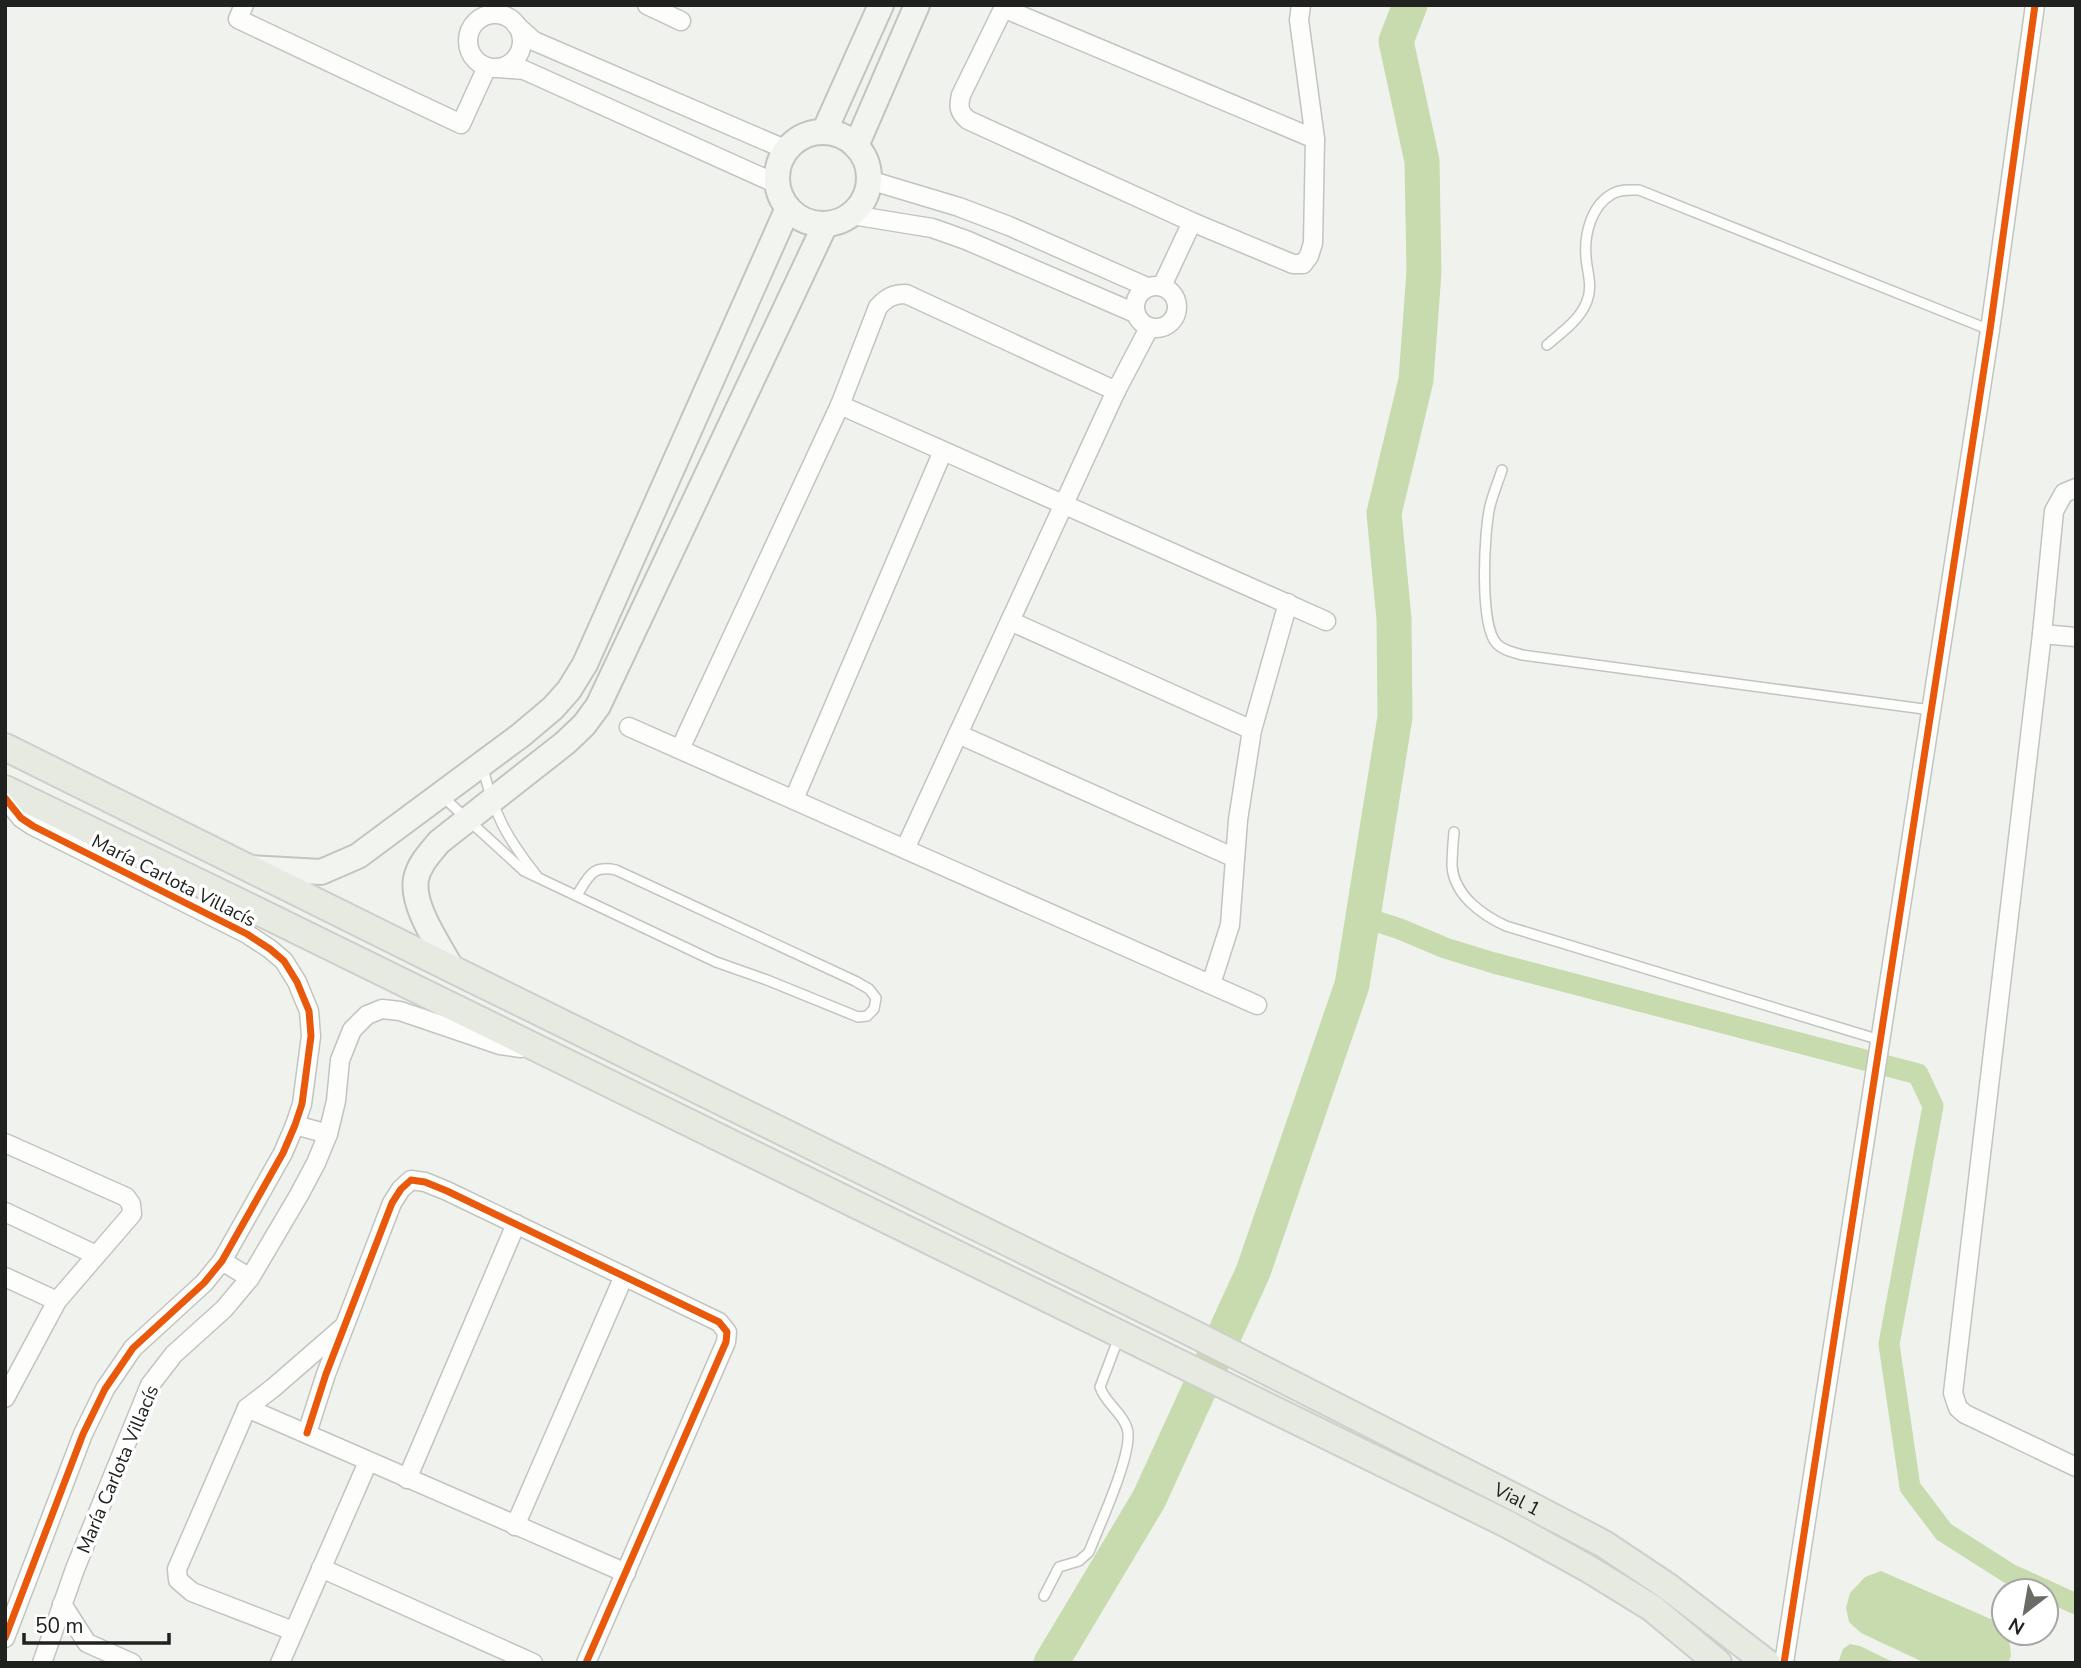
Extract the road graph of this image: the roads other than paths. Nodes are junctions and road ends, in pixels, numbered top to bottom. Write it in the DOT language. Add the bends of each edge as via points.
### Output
graph roads {
  1 [pos="244,5"];
  2 [pos="647,5"];
  3 [pos="881,5"];
  4 [pos="917,5"];
  5 [pos="1301,5"];
  6 [pos="2035,5"];
  7 [pos="1004,7"];
  8 [pos="512,16"];
  9 [pos="681,21"];
  10 [pos="587,64"];
  11 [pos="493,68"];
  12 [pos="574,92"];
  13 [pos="656,94"];
  14 [pos="643,123"];
  15 [pos="824,132"];
  16 [pos="1315,139"];
  17 [pos="856,146"];
  18 [pos="787,150"];
  19 [pos="869,180"];
  20 [pos="777,184"];
  21 [pos="788,208"];
  22 [pos="852,215"];
  23 [pos="1192,222"];
  24 [pos="825,225"];
  25 [pos="1073,254"];
  26 [pos="1061,281"];
  27 [pos="1154,287"];
  28 [pos="1135,313"];
  29 [pos="1149,327"];
  30 [pos="1990,330"];
  31 [pos="1547,345"];
  32 [pos="1116,391"];
  33 [pos="840,405"];
  34 [pos="943,450"];
  35 [pos="1502,470"];
  36 [pos="2076,488"];
  37 [pos="1064,503"];
  38 [pos="1288,603"];
  39 [pos="1010,621"];
  40 [pos="1326,621"];
  41 [pos="2042,634"];
  42 [pos="2076,638"];
  43 [pos="1931,710"];
  44 [pos="629,727"];
  45 [pos="1252,730"];
  46 [pos="958,734"];
  47 [pos="5,747"];
  48 [pos="680,749"];
  49 [pos="482,764"];
  50 [pos="5,789"];
  51 [pos="440,795"];
  52 [pos="5,798"];
  53 [pos="794,799"];
  54 [pos="491,802"];
  55 [pos="467,820"];
  56 [pos="1454,832"];
  57 [pos="905,849"];
  58 [pos="1235,858"];
  59 [pos="246,867"];
  60 [pos="538,877"];
  61 [pos="577,895"];
  62 [pos="452,970"];
  63 [pos="1211,984"];
  64 [pos="1257,1005"];
  65 [pos="1880,1040"];
  66 [pos="542,1051"];
  67 [pos="295,1125"];
  68 [pos="328,1134"];
  69 [pos="5,1143"];
  70 [pos="5,1212"];
  71 [pos="516,1224"];
  72 [pos="96,1255"];
  73 [pos="222,1261"];
  74 [pos="624,1276"];
  75 [pos="5,1277"];
  76 [pos="250,1279"];
  77 [pos="57,1301"];
  78 [pos="346,1323"];
  79 [pos="1120,1335"];
  80 [pos="5,1398"];
  81 [pos="247,1408"];
  82 [pos="307,1433"];
  83 [pos="368,1462"];
  84 [pos="2075,1463"];
  85 [pos="407,1479"];
  86 [pos="515,1526"];
  87 [pos="321,1568"];
  88 [pos="626,1573"];
  89 [pos="1044,1596"];
  90 [pos="62,1604"];
  91 [pos="293,1631"];
  92 [pos="5,1638"];
  93 [pos="42,1663"];
  94 [pos="132,1663"];
  95 [pos="279,1663"];
  96 [pos="533,1663"];
  97 [pos="586,1663"];
  98 [pos="1718,1663"];
  99 [pos="1767,1663"];
  100 [pos="1784,1663"];
  1 -- 11 [label="street" via="238,19 461,124"];
  2 -- 9 [label="street"];
  3 -- 15 [label="street"];
  4 -- 17 [label="street"];
  5 -- 16 [label="street"];
  6 -- 30 [label="street"];
  7 -- 16 [label="street"];
  7 -- 23 [label="street" via="961,95 960,114"];
  8 -- 10 [label="street" via="534,41"];
  8 -- 11 [label="street" via="520,34 520,51 508,65"];
  8 -- 11 [label="street" via="489,15 470,32 473,57"];
  10 -- 12 [label="street"];
  10 -- 13 [label="street"];
  11 -- 12 [label="street" via="524,70"];
  12 -- 14 [label="street"];
  13 -- 14 [label="street"];
  13 -- 18 [label="street"];
  14 -- 20 [label="street"];
  15 -- 17 [label="street"];
  15 -- 18 [label="street" via="797,140"];
  16 -- 23 [label="street" via="1313,243 1303,264 1284,262"];
  17 -- 19 [label="street"];
  18 -- 20 [label="street"];
  19 -- 22 [label="street" via="867,193"];
  19 -- 25 [label="street" via="971,212"];
  20 -- 21 [label="street"];
  21 -- 24 [label="street" via="810,223"];
  21 -- 49 [label="street" via="585,664 553,708"];
  22 -- 24 [label="street"];
  22 -- 26 [label="street" via="967,240"];
  23 -- 27 [label="street"];
  24 -- 54 [label="street" via="598,706 565,743"];
  25 -- 26 [label="street"];
  25 -- 27 [label="street"];
  26 -- 28 [label="street"];
  27 -- 28 [label="street" via="1136,298"];
  27 -- 29 [label="street" via="1174,295 1178,310 1170,323"];
  28 -- 29 [label="street"];
  29 -- 32 [label="street"];
  30 -- 31 [label="lane" via="1639,190 1623,190 1600,205 1586,235 1588,300 1580,314"];
  30 -- 43 [label="street"];
  32 -- 33 [label="street" via="898,294 878,307"];
  32 -- 37 [label="street"];
  33 -- 34 [label="street"];
  33 -- 48 [label="street"];
  34 -- 37 [label="street"];
  34 -- 53 [label="street"];
  35 -- 43 [label="lane" via="1490,507 1485,575 1488,621 1498,646 1522,655"];
  36 -- 41 [label="street" via="2064,493 2054,510"];
  37 -- 38 [label="street"];
  37 -- 39 [label="street"];
  38 -- 40 [label="street"];
  38 -- 45 [label="street"];
  39 -- 45 [label="street"];
  39 -- 46 [label="street"];
  41 -- 42 [label="street"];
  41 -- 84 [label="street" via="1953,1393 1965,1414"];
  43 -- 65 [label="street"];
  44 -- 48 [label="street"];
  45 -- 58 [label="street"];
  46 -- 57 [label="street"];
  46 -- 58 [label="street"];
  47 -- 59 [label="main road, Vial 1"];
  48 -- 53 [label="street"];
  49 -- 51 [label="street"];
  49 -- 54 [label="lane"];
  50 -- 66 [label="main road, Vial 1"];
  51 -- 55 [label="lane"];
  51 -- 59 [label="street" via="339,866 302,873"];
  52 -- 67 [label="street, María Carlota Villacís" via="33,826 247,934 284,961 309,1011 311,1036"];
  53 -- 57 [label="street"];
  54 -- 55 [label="street"];
  54 -- 60 [label="lane" via="507,836"];
  55 -- 60 [label="lane" via="512,862"];
  55 -- 62 [label="street" via="439,842 416,877 421,911"];
  56 -- 65 [label="lane" via="1456,883 1465,896 1506,926"];
  57 -- 63 [label="street"];
  58 -- 63 [label="street" via="1230,925"];
  59 -- 62 [label="main road, Vial 1"];
  60 -- 61 [label="lane"];
  61 -- 61 [label="lane" via="716,962 844,1013 867,1016 874,1009 876,998 855,981 616,870 596,870"];
  62 -- 99 [label="main road, Vial 1" via="1189,1332 1604,1544"];
  63 -- 64 [label="street"];
  65 -- 100 [label="street"];
  66 -- 68 [label="street, María Carlota Villacís" via="500,1045 382,1009 367,1015 352,1030 345,1046"];
  66 -- 79 [label="main road, Vial 1"];
  67 -- 68 [label="street"];
  67 -- 73 [label="street, María Carlota Villacís"];
  68 -- 76 [label="street, María Carlota Villacís"];
  69 -- 72 [label="street" via="126,1197 132,1213"];
  70 -- 72 [label="street"];
  71 -- 74 [label="street"];
  71 -- 78 [label="street" via="447,1191 411,1180 392,1203"];
  71 -- 85 [label="street"];
  72 -- 77 [label="street"];
  73 -- 76 [label="street"];
  73 -- 92 [label="street, María Carlota Villacís" via="133,1348 105,1389 82,1434"];
  74 -- 86 [label="street"];
  74 -- 88 [label="street" via="719,1322 727,1332"];
  75 -- 77 [label="street"];
  76 -- 90 [label="street, María Carlota Villacís" via="174,1354 150,1385"];
  77 -- 80 [label="street"];
  78 -- 81 [label="street"];
  78 -- 82 [label="street"];
  79 -- 89 [label="lane" via="1100,1387 1124,1420 1127,1451 1088,1552 1079,1561 1059,1567"];
  79 -- 98 [label="main road, Vial 1" via="1509,1525 1652,1608"];
  81 -- 82 [label="street"];
  81 -- 91 [label="street" via="177,1569 178,1580 192,1592"];
  82 -- 83 [label="street"];
  83 -- 85 [label="street"];
  83 -- 87 [label="street"];
  85 -- 86 [label="street"];
  86 -- 88 [label="street"];
  87 -- 91 [label="street"];
  87 -- 96 [label="street"];
  88 -- 97 [label="street"];
  90 -- 93 [label="street, María Carlota Villacís"];
  90 -- 94 [label="street" via="87,1643"];
  91 -- 95 [label="street"];
}
